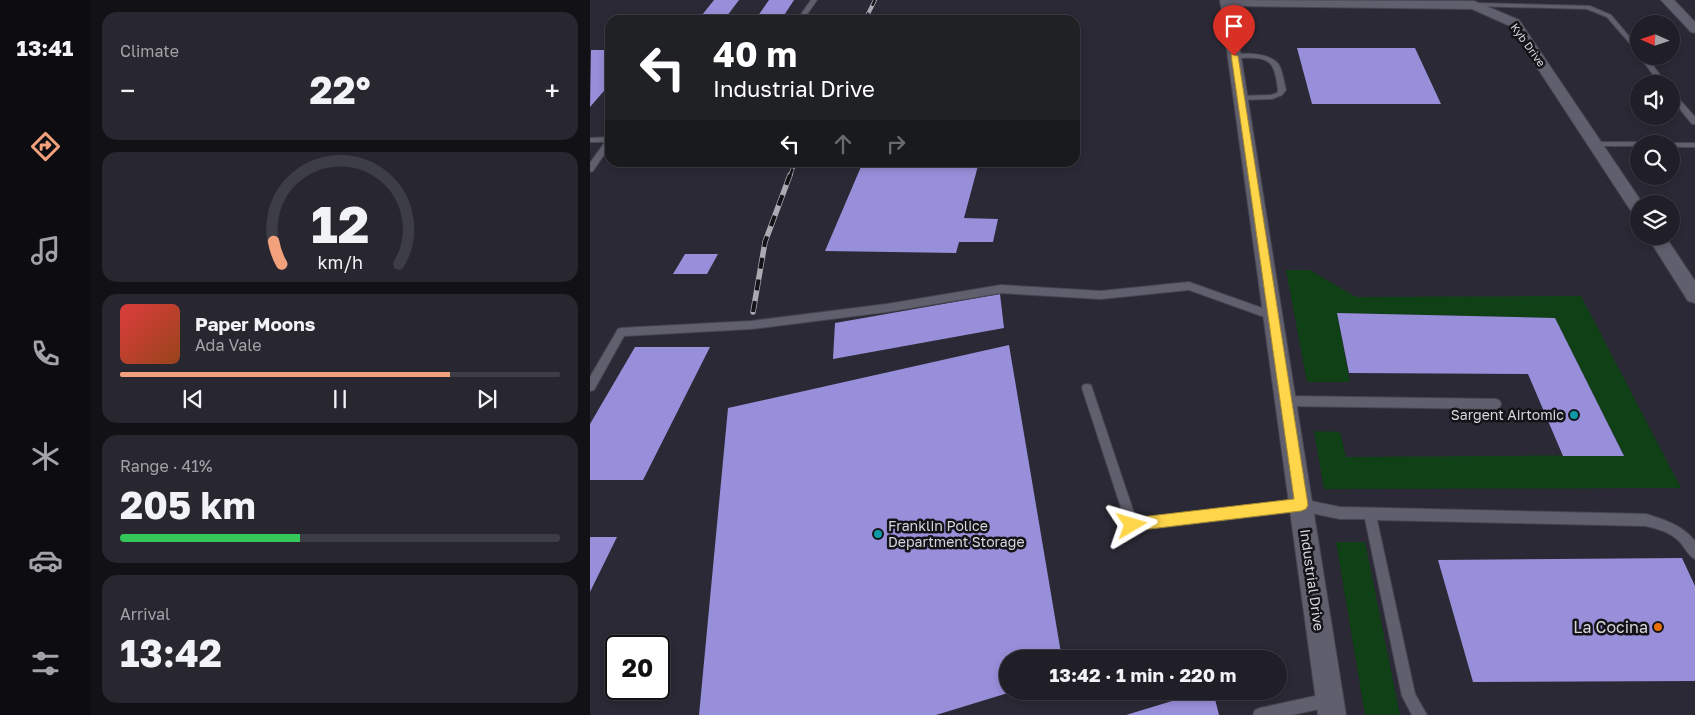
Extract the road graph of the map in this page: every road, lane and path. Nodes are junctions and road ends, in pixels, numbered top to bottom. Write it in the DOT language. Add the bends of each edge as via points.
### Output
graph roads {
  1 [pos="814,0"];
  2 [pos="1667,0"];
  3 [pos="1226,1"];
  4 [pos="1474,5"];
  5 [pos="804,15"];
  6 [pos="1695,29"];
  7 [pos="1630,41"];
  8 [pos="1234,56"];
  9 [pos="1649,65"];
  10 [pos="1657,75"];
  11 [pos="1240,98"];
  12 [pos="1680,104"];
  13 [pos="1695,122"];
  14 [pos="590,140"];
  15 [pos="605,140"];
  16 [pos="1595,144"];
  17 [pos="1630,144"];
  18 [pos="1680,144"];
  19 [pos="1695,145"];
  20 [pos="605,147"];
  21 [pos="590,169"];
  22 [pos="1630,196"];
  23 [pos="1662,245"];
  24 [pos="1695,296"];
  25 [pos="1273,316"];
  26 [pos="590,387"];
  27 [pos="1087,388"];
  28 [pos="1286,401"];
  29 [pos="1496,404"];
  30 [pos="1301,505"];
  31 [pos="1370,514"];
  32 [pos="1695,553"];
  33 [pos="1331,708"];
  34 [pos="1260,715"];
  35 [pos="1420,715"];
  1 -- 5 [label="lane"];
  2 -- 6 [label="street"];
  3 -- 4 [label="street, Kyb Drive"];
  3 -- 8 [label="street, Industrial Drive"];
  4 -- 7 [label="lane" via="1588,7 1609,16"];
  4 -- 16 [label="street, Kyb Drive" via="1515,23"];
  8 -- 11 [label="street, Industrial Drive"];
  8 -- 11 [label="lane" via="1262,57 1271,61 1276,66 1282,90 1272,97"];
  9 -- 10 [label="lane"];
  11 -- 25 [label="street, Industrial Drive"];
  12 -- 13 [label="lane"];
  14 -- 15 [label="lane"];
  16 -- 17 [label="lane"];
  16 -- 22 [label="street, Kyb Drive"];
  18 -- 19 [label="lane"];
  20 -- 21 [label="lane"];
  23 -- 24 [label="street"];
  25 -- 26 [label="lane" via="1189,286 1101,295 1001,289 887,308 751,325 621,332"];
  25 -- 28 [label="street, Industrial Drive"];
  27 -- 30 [label="lane" via="1132,525"];
  28 -- 29 [label="lane"];
  28 -- 30 [label="street, Industrial Drive"];
  30 -- 31 [label="lane" via="1340,513"];
  30 -- 33 [label="street, Industrial Drive"];
  31 -- 32 [label="lane" via="1646,520 1674,528"];
  31 -- 35 [label="lane" via="1410,696"];
  33 -- 34 [label="lane"];
}
